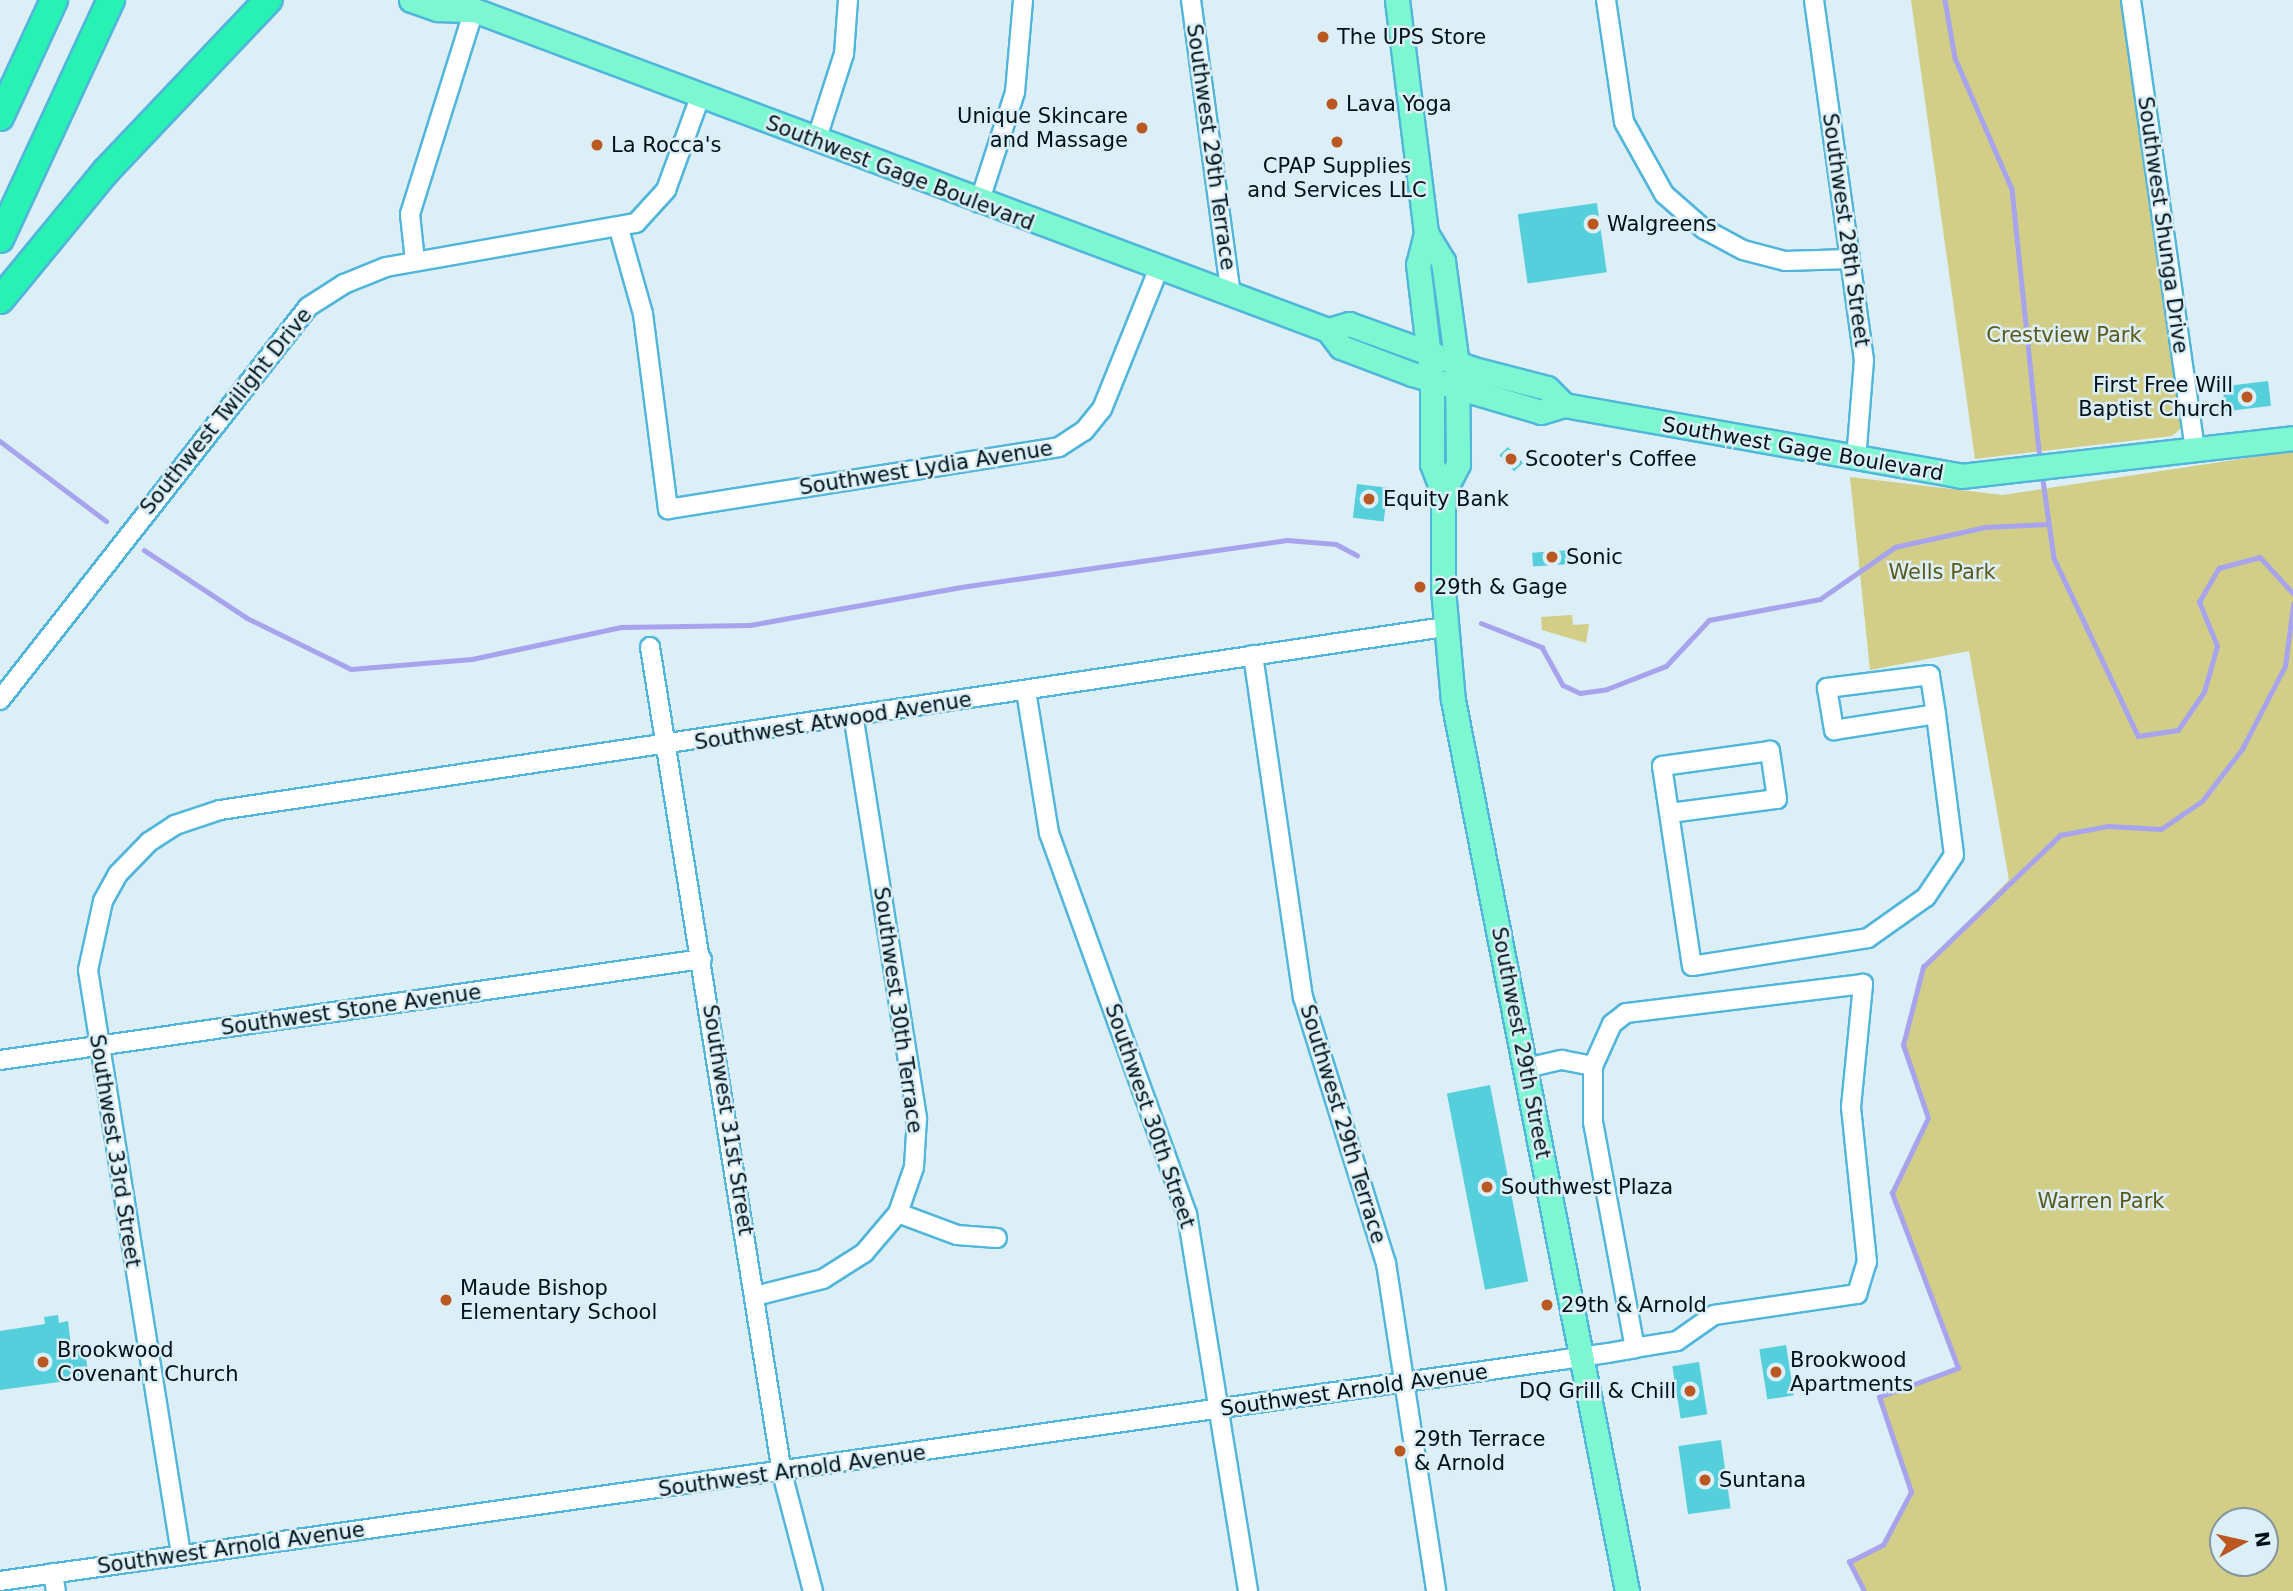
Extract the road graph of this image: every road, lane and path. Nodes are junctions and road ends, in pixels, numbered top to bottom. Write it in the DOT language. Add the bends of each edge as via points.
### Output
graph roads {
  1 [pos="54,0"];
  2 [pos="111,0"];
  3 [pos="268,0"];
  4 [pos="411,0"];
  5 [pos="848,0"];
  6 [pos="1023,0"];
  7 [pos="1191,0"];
  8 [pos="1397,0"];
  9 [pos="1606,0"];
  10 [pos="1814,0"];
  11 [pos="2132,0"];
  12 [pos="469,5"];
  13 [pos="700,97"];
  14 [pos="0,117"];
  15 [pos="816,141"];
  16 [pos="979,203"];
  17 [pos="619,229"];
  18 [pos="1426,233"];
  19 [pos="0,239"];
  20 [pos="1850,259"];
  21 [pos="415,261"];
  22 [pos="1159,268"];
  23 [pos="1231,294"];
  24 [pos="0,300"];
  25 [pos="1328,330"];
  26 [pos="1430,354"];
  27 [pos="1457,363"];
  28 [pos="1432,381"];
  29 [pos="1458,390"];
  30 [pos="1564,405"];
  31 [pos="2293,438"];
  32 [pos="2195,451"];
  33 [pos="1856,460"];
  34 [pos="1443,493"];
  35 [pos="1445,627"];
  36 [pos="650,647"];
  37 [pos="1253,655"];
  38 [pos="1026,691"];
  39 [pos="0,700"];
  40 [pos="1936,714"];
  41 [pos="854,719"];
  42 [pos="668,745"];
  43 [pos="220,810"];
  44 [pos="1670,813"];
  45 [pos="702,959"];
  46 [pos="98,1046"];
  47 [pos="0,1060"];
  48 [pos="1592,1066"];
  49 [pos="1526,1068"];
  50 [pos="898,1213"];
  51 [pos="997,1238"];
  52 [pos="755,1296"];
  53 [pos="1634,1348"];
  54 [pos="1584,1357"];
  55 [pos="1404,1384"];
  56 [pos="1221,1409"];
  57 [pos="782,1473"];
  58 [pos="181,1555"];
  59 [pos="0,1581"];
  60 [pos="54,1582"];
  61 [pos="813,1591"];
  62 [pos="1248,1591"];
  63 [pos="1436,1591"];
  64 [pos="1628,1591"];
  1 -- 14 [label="highway"];
  2 -- 19 [label="highway"];
  3 -- 24 [label="highway" via="173,107 106,171"];
  4 -- 12 [label="main road, Southwest Gage Boulevard" via="437,9"];
  5 -- 15 [label="street" via="839,76"];
  6 -- 16 [label="street" via="1013,103"];
  7 -- 23 [label="street, Southwest 29th Terrace"];
  8 -- 18 [label="main road, Southwest 29th Street"];
  9 -- 20 [label="street" via="1624,121 1645,169 1669,200 1704,229 1743,250 1796,262"];
  10 -- 20 [label="street, Southwest 28th Street"];
  11 -- 32 [label="street, Southwest Shunga Drive"];
  12 -- 13 [label="main road, Southwest Gage Boulevard"];
  12 -- 21 [label="street" via="410,214"];
  13 -- 15 [label="main road, Southwest Gage Boulevard"];
  13 -- 17 [label="street, Southwest Twilight Drive" via="658,203 636,223"];
  15 -- 16 [label="main road, Southwest Gage Boulevard"];
  16 -- 22 [label="main road, Southwest Gage Boulevard"];
  17 -- 21 [label="street, Southwest Twilight Drive"];
  17 -- 22 [label="street, Southwest Lydia Avenue" via="643,314 668,509 1059,447 1084,431 1102,409"];
  18 -- 26 [label="main road, Southwest 29th Street" via="1419,264"];
  18 -- 27 [label="main road, Southwest 29th Street" via="1443,261"];
  20 -- 33 [label="street, Southwest 28th Street" via="1864,360"];
  21 -- 39 [label="street, Southwest Twilight Drive" via="357,277 309,307"];
  22 -- 23 [label="main road, Southwest Gage Boulevard"];
  23 -- 25 [label="main road, Southwest Gage Boulevard"];
  25 -- 26 [label="main road, Southwest Gage Boulevard" via="1349,324"];
  25 -- 28 [label="main road, Southwest Gage Boulevard" via="1341,347"];
  26 -- 27 [label="main road, Southwest Gage Boulevard"];
  26 -- 28 [label="main road, Southwest 29th Street"];
  27 -- 29 [label="main road, Southwest 29th Street"];
  27 -- 30 [label="main road, Southwest Gage Boulevard" via="1547,388"];
  28 -- 29 [label="main road, Southwest Gage Boulevard"];
  28 -- 34 [label="main road, Southwest 29th Street" via="1432,464"];
  29 -- 30 [label="main road, Southwest Gage Boulevard" via="1541,412"];
  29 -- 34 [label="main road, Southwest 29th Street" via="1458,464"];
  30 -- 33 [label="main road, Southwest Gage Boulevard"];
  31 -- 32 [label="main road, Southwest Gage Boulevard"];
  32 -- 33 [label="main road, Southwest Gage Boulevard" via="2006,473 1943,475"];
  34 -- 35 [label="main road, Southwest 29th Street"];
  35 -- 37 [label="street, Southwest Atwood Avenue"];
  35 -- 49 [label="main road, Southwest 29th Street" via="1457,726"];
  36 -- 42 [label="street, Southwest 31st Street"];
  37 -- 38 [label="street, Southwest Atwood Avenue"];
  37 -- 55 [label="street, Southwest 29th Terrace" via="1305,1009 1381,1242"];
  38 -- 41 [label="street, Southwest Atwood Avenue"];
  38 -- 56 [label="street, Southwest 30th Street" via="1049,833 1187,1214"];
  40 -- 40 [label="street" via="1834,730 1828,688 1930,675"];
  40 -- 44 [label="street" via="1954,855 1926,897 1868,938 1692,966"];
  41 -- 42 [label="street, Southwest Atwood Avenue"];
  41 -- 50 [label="street, Southwest 30th Terrace" via="917,1118 914,1167"];
  42 -- 43 [label="street, Southwest Atwood Avenue"];
  42 -- 45 [label="street, Southwest 31st Street"];
  43 -- 46 [label="street, Southwest 33rd Street" via="175,825 149,842 118,874 103,901 88,963"];
  44 -- 44 [label="street" via="1662,766 1770,751 1777,799"];
  45 -- 46 [label="street, Southwest Stone Avenue"];
  45 -- 52 [label="street, Southwest 31st Street"];
  46 -- 47 [label="street, Southwest Stone Avenue"];
  46 -- 58 [label="street, Southwest 33rd Street"];
  48 -- 49 [label="street" via="1563,1060"];
  48 -- 53 [label="street" via="1593,1122"];
  48 -- 53 [label="street, Southwest Arnold Avenue" via="1612,1024 1626,1013 1863,984 1851,1107 1867,1262 1857,1294 1714,1315 1677,1341"];
  49 -- 54 [label="main road, Southwest 29th Street"];
  50 -- 51 [label="street" via="957,1236"];
  50 -- 52 [label="street, Southwest 30th Terrace" via="847,1265 822,1279"];
  52 -- 57 [label="street, Southwest 31st Street"];
  53 -- 54 [label="street, Southwest Arnold Avenue"];
  54 -- 55 [label="street, Southwest Arnold Avenue"];
  54 -- 64 [label="main road, Southwest 29th Street"];
  55 -- 56 [label="street, Southwest Arnold Avenue"];
  55 -- 63 [label="street, Southwest 29th Terrace"];
  56 -- 57 [label="street, Southwest Arnold Avenue"];
  56 -- 62 [label="street, Southwest 30th Street"];
  57 -- 58 [label="street, Southwest Arnold Avenue"];
  57 -- 61 [label="street, Southwest 31st Street"];
  58 -- 60 [label="street, Southwest Arnold Avenue"];
  59 -- 60 [label="street, Southwest Arnold Avenue"];
}
